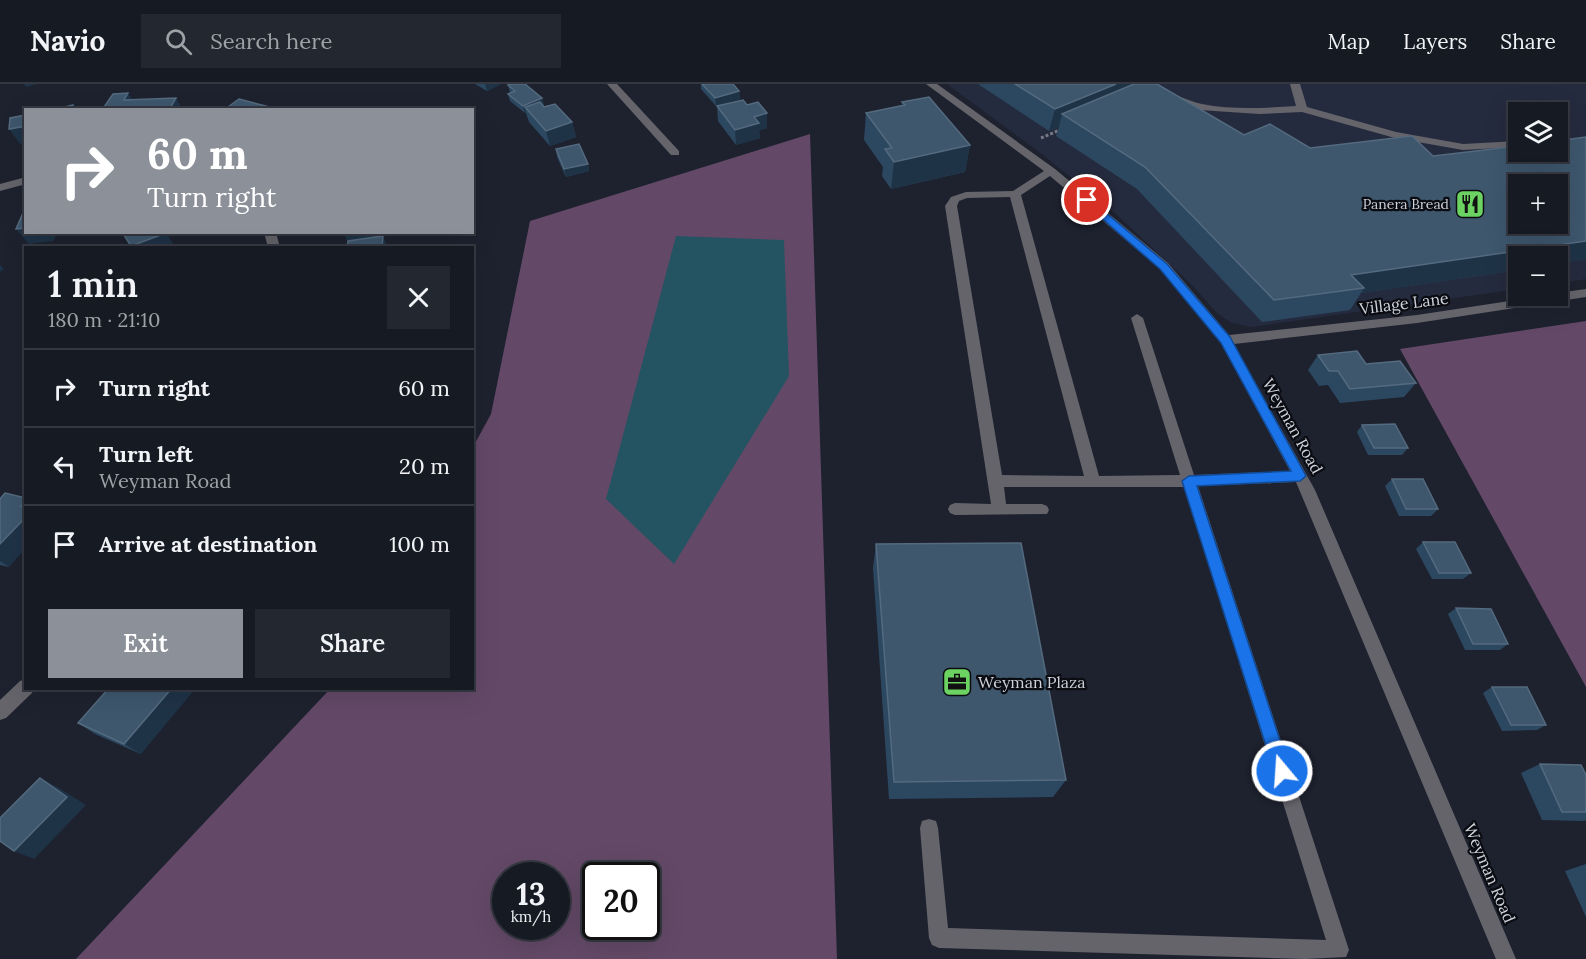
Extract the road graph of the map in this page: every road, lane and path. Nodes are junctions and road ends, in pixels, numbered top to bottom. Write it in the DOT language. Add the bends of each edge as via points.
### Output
graph roads {
  1 [pos="612,84"];
  2 [pos="931,84"];
  3 [pos="1140,84"];
  4 [pos="1295,84"];
  5 [pos="1302,109"];
  6 [pos="1069,126"];
  7 [pos="1508,145"];
  8 [pos="1019,148"];
  9 [pos="675,153"];
  10 [pos="1051,171"];
  11 [pos="24,181"];
  12 [pos="0,188"];
  13 [pos="1015,194"];
  14 [pos="1586,293"];
  15 [pos="1137,318"];
  16 [pos="1226,340"];
  17 [pos="1300,476"];
  18 [pos="996,481"];
  19 [pos="1189,481"];
  20 [pos="1093,482"];
  21 [pos="955,509"];
  22 [pos="999,510"];
  23 [pos="1042,510"];
  24 [pos="24,689"];
  25 [pos="0,712"];
  26 [pos="929,828"];
  27 [pos="1506,959"];
  1 -- 9 [label="street"];
  2 -- 8 [label="street, Weyman Road"];
  3 -- 5 [label="street" via="1200,107"];
  4 -- 5 [label="street"];
  5 -- 7 [label="street" via="1395,135 1463,147"];
  6 -- 8 [label="path"];
  8 -- 10 [label="street, Weyman Road"];
  10 -- 13 [label="street"];
  10 -- 16 [label="street, Weyman Road" via="1164,266"];
  11 -- 12 [label="street"];
  13 -- 18 [label="street" via="966,195 955,199 951,206"];
  13 -- 20 [label="street"];
  14 -- 16 [label="street, Village Lane" via="1417,319"];
  15 -- 19 [label="street"];
  16 -- 17 [label="street, Weyman Road"];
  17 -- 19 [label="street"];
  17 -- 27 [label="street, Weyman Road"];
  18 -- 20 [label="street"];
  18 -- 22 [label="street"];
  19 -- 20 [label="street"];
  19 -- 26 [label="street" via="1339,950 939,938"];
  21 -- 22 [label="street"];
  22 -- 23 [label="street"];
  24 -- 25 [label="street"];
}
